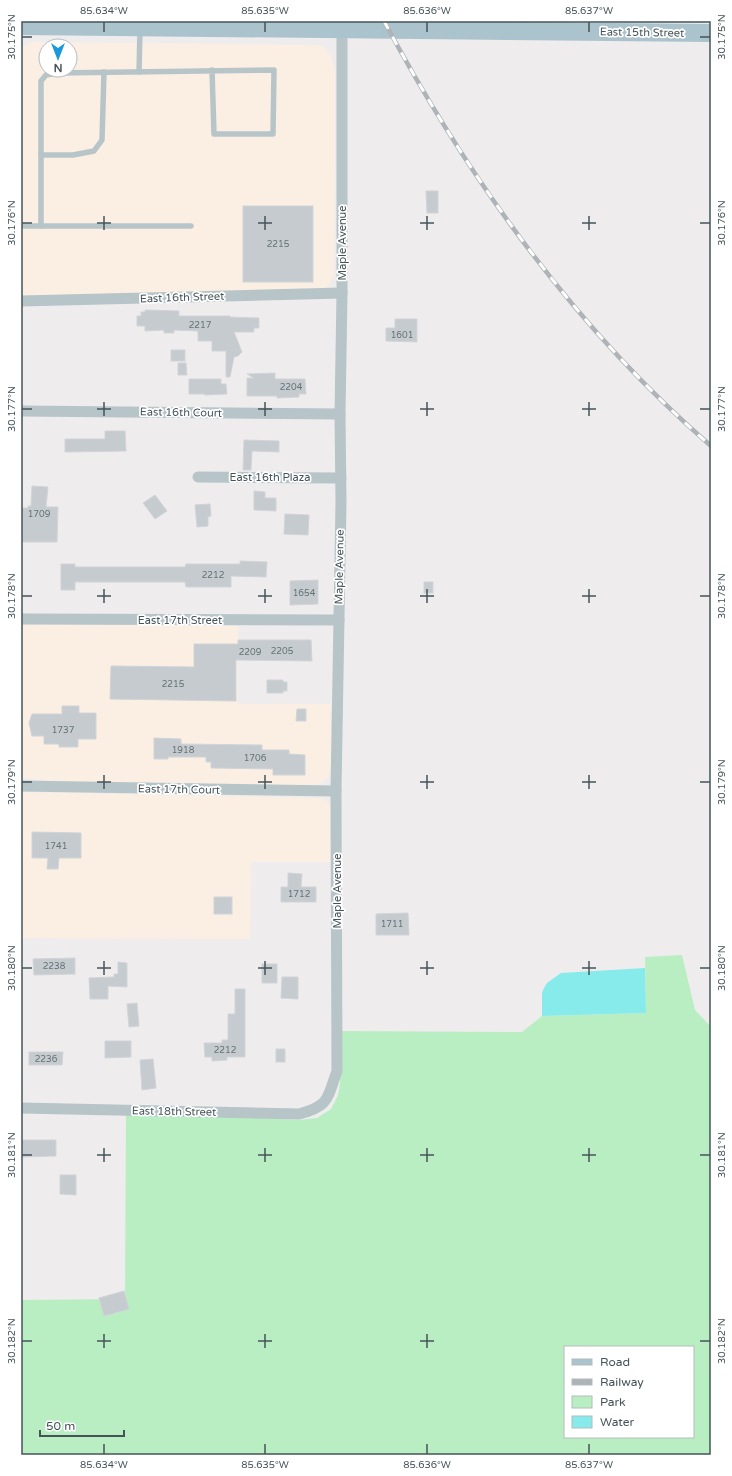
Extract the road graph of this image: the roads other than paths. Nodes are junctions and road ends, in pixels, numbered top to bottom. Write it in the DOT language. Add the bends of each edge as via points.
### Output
graph roads {
  1 [pos="21,26"];
  2 [pos="140,27"];
  3 [pos="678,27"];
  4 [pos="342,29"];
  5 [pos="711,33"];
  6 [pos="212,70"];
  7 [pos="104,72"];
  8 [pos="139,72"];
  9 [pos="41,155"];
  10 [pos="21,226"];
  11 [pos="41,226"];
  12 [pos="191,226"];
  13 [pos="342,293"];
  14 [pos="21,301"];
  15 [pos="21,410"];
  16 [pos="340,414"];
  17 [pos="198,477"];
  18 [pos="341,478"];
  19 [pos="21,619"];
  20 [pos="339,620"];
  21 [pos="21,786"];
  22 [pos="336,791"];
  23 [pos="325,1102"];
  24 [pos="21,1108"];
  1 -- 2 [label="main road, East 15th Street"];
  2 -- 4 [label="main road, East 15th Street"];
  2 -- 8 [label="lane"];
  3 -- 4 [label="main road, East 15th Street"];
  3 -- 5 [label="main road, East 15th Street"];
  4 -- 13 [label="street, Maple Avenue"];
  6 -- 6 [label="lane" via="274,70 273,134 214,134"];
  6 -- 8 [label="lane"];
  7 -- 8 [label="lane"];
  7 -- 9 [label="lane" via="102,140 94,151 73,155"];
  7 -- 9 [label="lane" via="57,73 46,75 41,81"];
  9 -- 11 [label="lane"];
  10 -- 11 [label="lane"];
  11 -- 12 [label="lane"];
  13 -- 14 [label="street, East 16th Street"];
  13 -- 16 [label="street, Maple Avenue"];
  15 -- 16 [label="street, East 16th Court"];
  16 -- 18 [label="street, Maple Avenue"];
  17 -- 18 [label="street, East 16th Plaza"];
  18 -- 20 [label="street, Maple Avenue"];
  19 -- 20 [label="street, East 17th Street"];
  20 -- 22 [label="street, Maple Avenue"];
  21 -- 22 [label="street, East 17th Court"];
  22 -- 23 [label="street, Maple Avenue" via="337,1071"];
  23 -- 24 [label="street, East 18th Street" via="314,1110 299,1114"];
}
